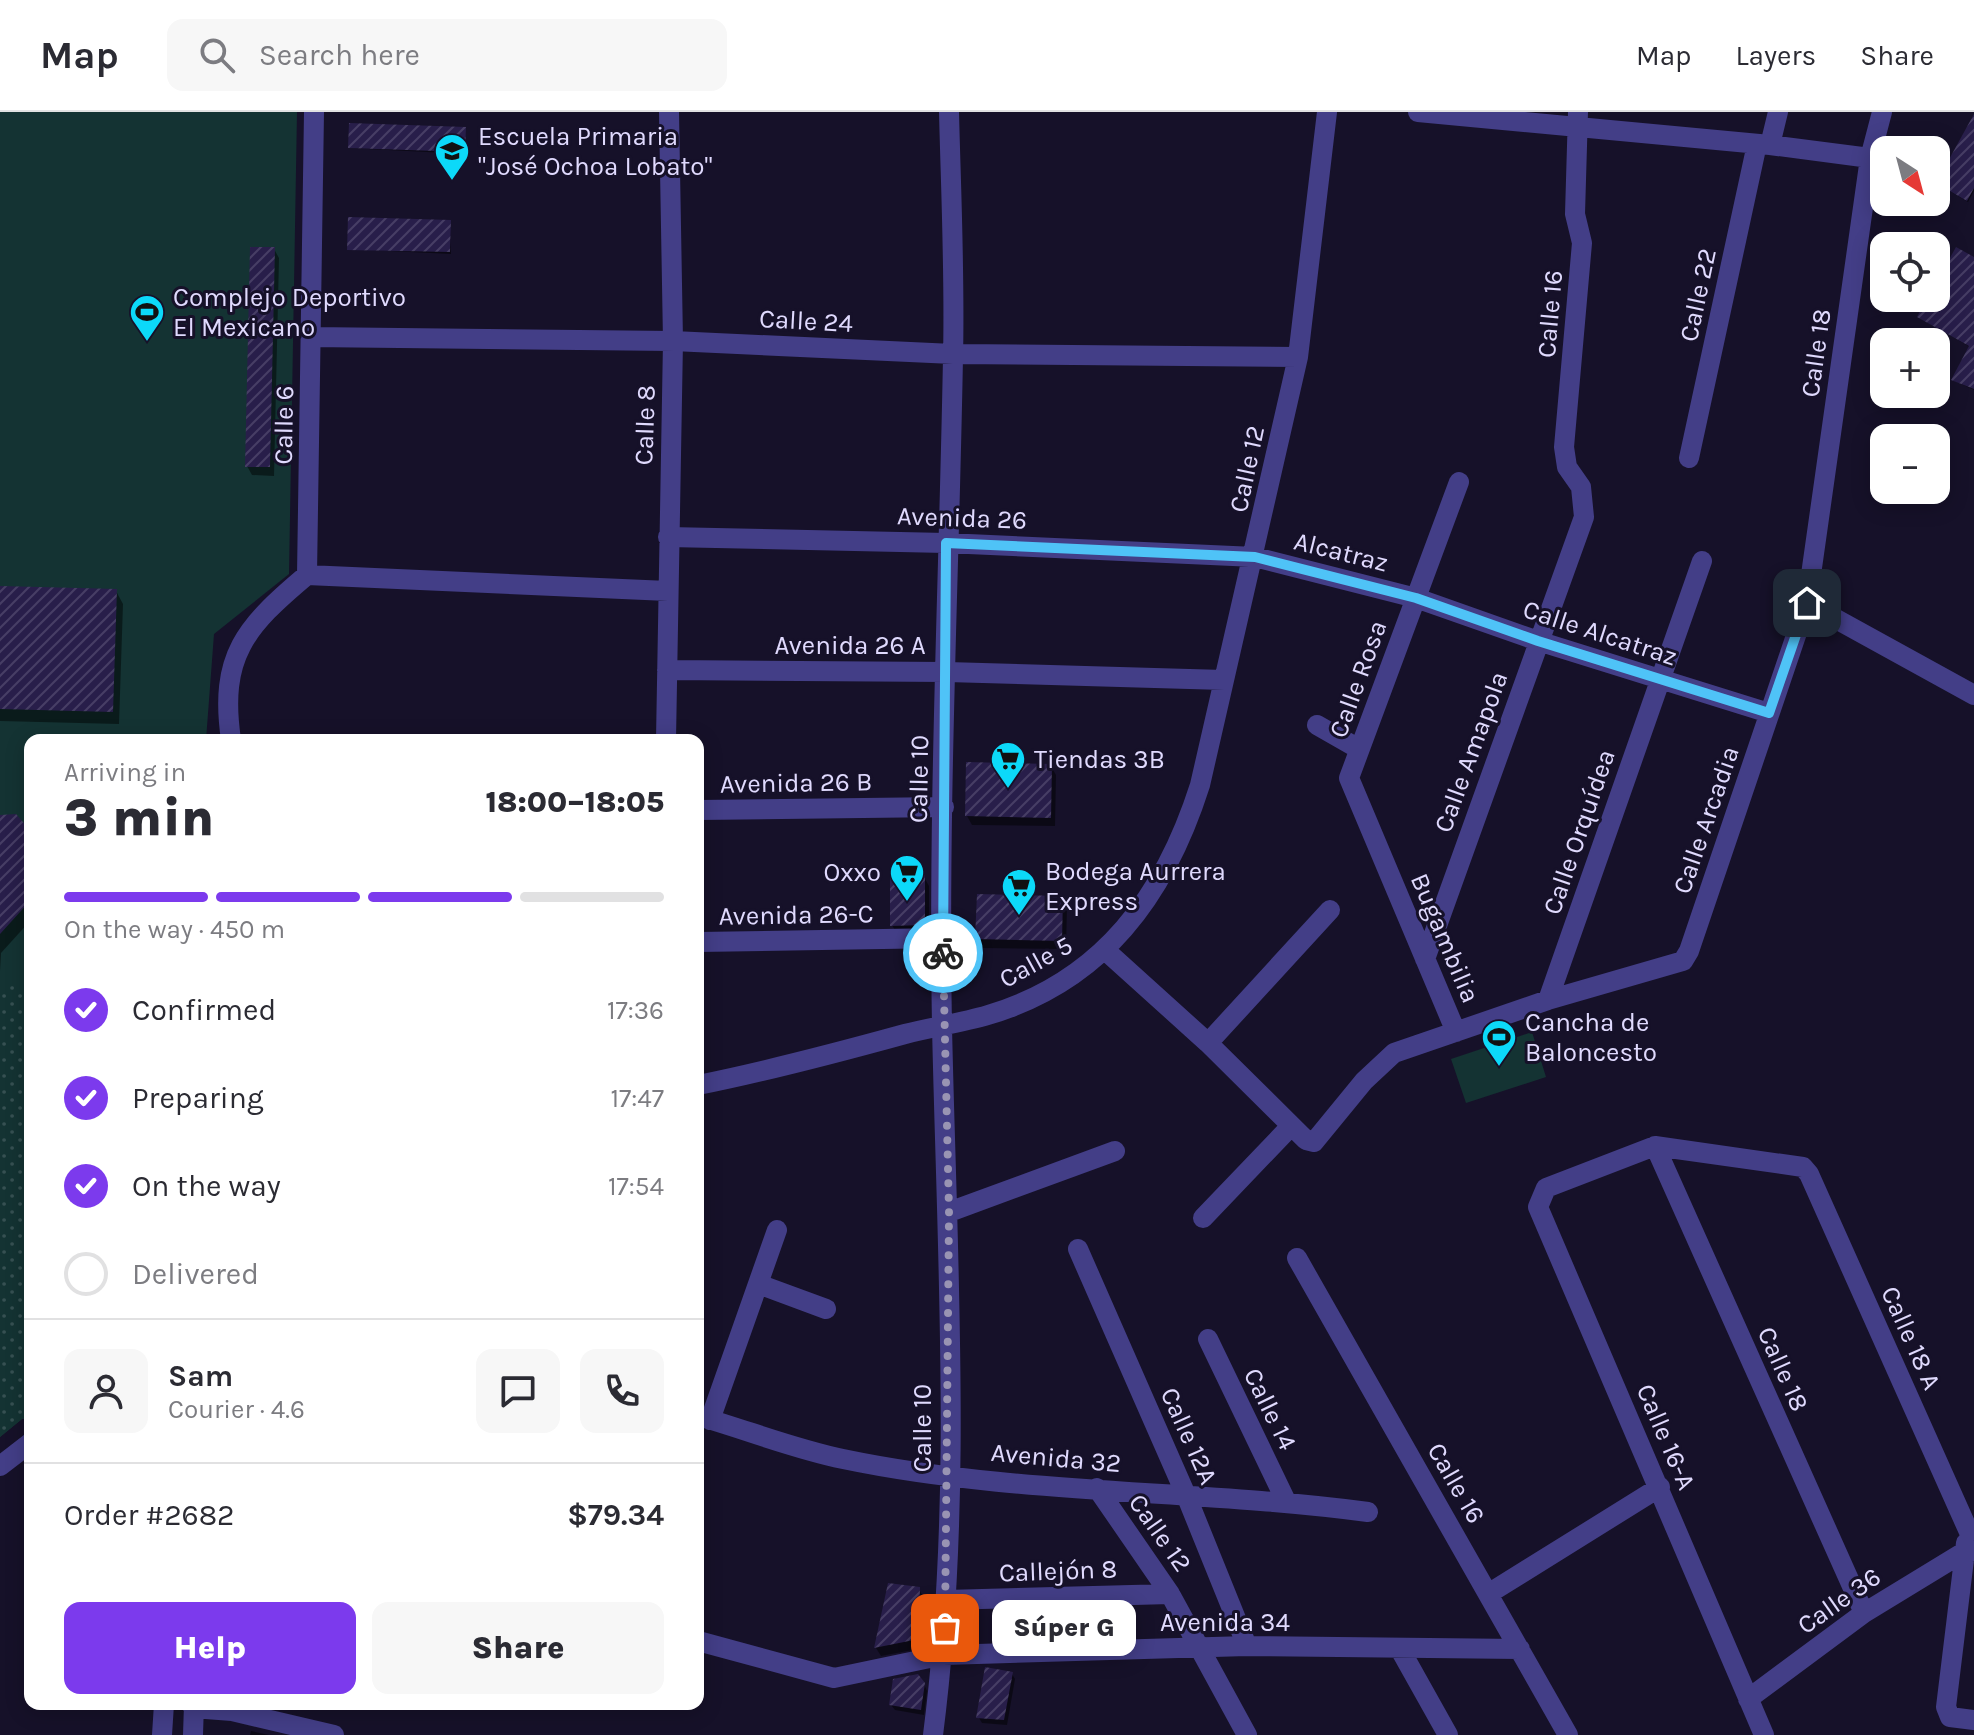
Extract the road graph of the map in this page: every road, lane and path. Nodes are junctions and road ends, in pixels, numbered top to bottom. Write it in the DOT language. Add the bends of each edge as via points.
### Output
graph roads {
  1 [pos="314,112"];
  2 [pos="669,112"];
  3 [pos="949,112"];
  4 [pos="1327,112"];
  5 [pos="1418,112"];
  6 [pos="1778,112"];
  7 [pos="1882,112"];
  8 [pos="1452,114"];
  9 [pos="1577,120"];
  10 [pos="1876,136"];
  11 [pos="1764,144"];
  12 [pos="1870,158"];
  13 [pos="311,337"];
  14 [pos="673,341"];
  15 [pos="953,354"];
  16 [pos="1298,357"];
  17 [pos="1689,458"];
  18 [pos="1459,482"];
  19 [pos="1584,517"];
  20 [pos="668,537"];
  21 [pos="946,543"];
  22 [pos="1255,557"];
  23 [pos="1702,561"];
  24 [pos="307,575"];
  25 [pos="668,591"];
  26 [pos="1416,598"];
  27 [pos="1807,603"];
  28 [pos="1538,641"];
  29 [pos="667,670"];
  30 [pos="947,672"];
  31 [pos="1224,680"];
  32 [pos="1660,680"];
  33 [pos="1974,695"];
  34 [pos="226,709"];
  35 [pos="1769,713"];
  36 [pos="1317,725"];
  37 [pos="217,734"];
  38 [pos="230,734"];
  39 [pos="666,734"];
  40 [pos="1359,749"];
  41 [pos="1349,778"];
  42 [pos="944,807"];
  43 [pos="704,810"];
  44 [pos="1330,910"];
  45 [pos="943,938"];
  46 [pos="704,942"];
  47 [pos="1105,950"];
  48 [pos="1425,959"];
  49 [pos="1683,961"];
  50 [pos="1548,1000"];
  51 [pos="942,1024"];
  52 [pos="1456,1032"];
  53 [pos="1208,1043"];
  54 [pos="704,1084"];
  55 [pos="1291,1126"];
  56 [pos="1655,1146"];
  57 [pos="1115,1151"];
  58 [pos="949,1212"];
  59 [pos="1203,1218"];
  60 [pos="777,1230"];
  61 [pos="1078,1249"];
  62 [pos="1297,1258"];
  63 [pos="758,1284"];
  64 [pos="826,1309"];
  65 [pos="1208,1339"];
  66 [pos="704,1418"];
  67 [pos="24,1448"];
  68 [pos="0,1466"];
  69 [pos="948,1476"];
  70 [pos="1660,1487"];
  71 [pos="1097,1488"];
  72 [pos="1186,1495"];
  73 [pos="1286,1501"];
  74 [pos="1368,1512"];
  75 [pos="1970,1538"];
  76 [pos="1170,1594"];
  77 [pos="1488,1594"];
  78 [pos="946,1600"];
  79 [pos="1864,1613"];
  80 [pos="704,1643"];
  81 [pos="1247,1646"];
  82 [pos="1200,1647"];
  83 [pos="1520,1649"];
  84 [pos="1401,1651"];
  85 [pos="944,1655"];
  86 [pos="1748,1699"];
  87 [pos="164,1710"];
  88 [pos="194,1710"];
  89 [pos="241,1710"];
  90 [pos="1974,1720"];
  91 [pos="162,1735"];
  92 [pos="193,1735"];
  93 [pos="334,1735"];
  94 [pos="933,1735"];
  95 [pos="1247,1735"];
  96 [pos="1448,1735"];
  97 [pos="1568,1735"];
  98 [pos="1764,1735"];
  1 -- 13 [label="street, Calle 6"];
  2 -- 14 [label="street, Calle 8"];
  3 -- 15 [label="street, Calle 10"];
  4 -- 16 [label="street, Calle 12"];
  5 -- 8 [label="street"];
  6 -- 11 [label="street, Calle 22"];
  7 -- 10 [label="street, Calle 18"];
  8 -- 9 [label="street"];
  9 -- 11 [label="street"];
  9 -- 19 [label="street, Calle 16" via="1575,214 1582,243 1564,447 1567,467 1581,487"];
  11 -- 12 [label="street"];
  11 -- 17 [label="street, Calle 22"];
  12 -- 27 [label="street, Calle 18"];
  13 -- 14 [label="street, Calle 24"];
  13 -- 24 [label="street, Calle 6"];
  14 -- 15 [label="street, Calle 24"];
  14 -- 20 [label="street, Calle 8"];
  15 -- 16 [label="street, Calle 24"];
  15 -- 21 [label="street, Calle 10"];
  16 -- 22 [label="street, Calle 12"];
  18 -- 26 [label="street, Calle Rosa"];
  19 -- 28 [label="street, Calle Amapola"];
  20 -- 21 [label="street, Avenida 26"];
  20 -- 25 [label="street, Calle 8"];
  21 -- 22 [label="street, Avenida 26"];
  21 -- 30 [label="street, Calle 10"];
  22 -- 26 [label="street, Alcatraz"];
  22 -- 31 [label="street, Calle 12"];
  23 -- 32 [label="street, Calle Orquídea"];
  24 -- 25 [label="street"];
  24 -- 34 [label="street" via="269,610 237,651 228,676"];
  25 -- 29 [label="street, Calle 8"];
  26 -- 28 [label="street, Calle Alcatraz"];
  26 -- 40 [label="street, Calle Rosa"];
  27 -- 33 [label="street"];
  27 -- 35 [label="street, Calle Arcadia"];
  28 -- 32 [label="street, Calle Alcatraz"];
  28 -- 48 [label="street, Calle Amapola"];
  29 -- 30 [label="street, Avenida 26 A"];
  29 -- 39 [label="street, Calle 8"];
  30 -- 31 [label="street, Avenida 26 A"];
  30 -- 42 [label="street, Calle 10"];
  31 -- 47 [label="street, Calle 12" via="1184,836 1164,876"];
  32 -- 35 [label="street, Calle Alcatraz"];
  32 -- 50 [label="street, Calle Orquídea"];
  34 -- 37 [label="street"];
  34 -- 38 [label="street"];
  35 -- 49 [label="street, Calle Arcadia"];
  36 -- 40 [label="street"];
  40 -- 41 [label="street, Calle Rosa"];
  41 -- 48 [label="street, Bugambilia"];
  42 -- 43 [label="street, Avenida 26 B"];
  42 -- 45 [label="street, Calle 10"];
  44 -- 53 [label="street"];
  45 -- 46 [label="street, Avenida 26-C"];
  45 -- 51 [label="street, Calle 10"];
  47 -- 51 [label="street, Calle 5" via="1036,997 987,1016"];
  47 -- 53 [label="street"];
  48 -- 52 [label="street, Bugambilia"];
  49 -- 50 [label="street, Bugambilia"];
  50 -- 52 [label="street, Bugambilia"];
  51 -- 54 [label="street, Calle 5"];
  51 -- 58 [label="street, Calle 10"];
  52 -- 55 [label="street" via="1394,1053 1314,1142"];
  53 -- 55 [label="street"];
  55 -- 59 [label="street"];
  56 -- 70 [label="street, Calle 16-A" via="1546,1188 1538,1207"];
  56 -- 75 [label="street, Calle 18 A" via="1803,1167 1809,1174"];
  56 -- 79 [label="street, Calle 18"];
  57 -- 58 [label="street"];
  58 -- 69 [label="street, Calle 10"];
  60 -- 63 [label="street"];
  61 -- 72 [label="street, Calle 12A"];
  62 -- 77 [label="street, Calle 16"];
  63 -- 64 [label="street"];
  63 -- 66 [label="street"];
  65 -- 73 [label="street, Calle 14"];
  66 -- 69 [label="street, Avenida 32" via="843,1459"];
  67 -- 68 [label="street"];
  69 -- 71 [label="street, Avenida 32"];
  69 -- 78 [label="street, Calle 10"];
  70 -- 77 [label="street"];
  70 -- 86 [label="street, Calle 16-A"];
  71 -- 72 [label="street, Avenida 32"];
  71 -- 76 [label="street, Calle 12"];
  72 -- 73 [label="street, Avenida 32"];
  72 -- 81 [label="street, Calle 12A"];
  73 -- 74 [label="street, Avenida 32"];
  75 -- 79 [label="street, Calle 36"];
  75 -- 90 [label="street" via="1946,1707 1950,1717"];
  76 -- 78 [label="street, Callejón 8"];
  76 -- 82 [label="street, Calle 12"];
  77 -- 83 [label="street, Calle 16"];
  78 -- 85 [label="street, Calle 10"];
  79 -- 86 [label="street, Calle 36"];
  80 -- 85 [label="street, Avenida 34" via="834,1678"];
  81 -- 82 [label="street, Avenida 34"];
  81 -- 84 [label="street, Avenida 34"];
  82 -- 85 [label="street, Avenida 34"];
  82 -- 95 [label="street, Calle 12"];
  83 -- 84 [label="street, Avenida 34"];
  83 -- 97 [label="street, Calle 16"];
  84 -- 96 [label="street"];
  85 -- 94 [label="street, Calle 10"];
  86 -- 98 [label="street, Calle 16-A"];
  87 -- 91 [label="street"];
  88 -- 92 [label="street"];
  89 -- 93 [label="street"];
}
